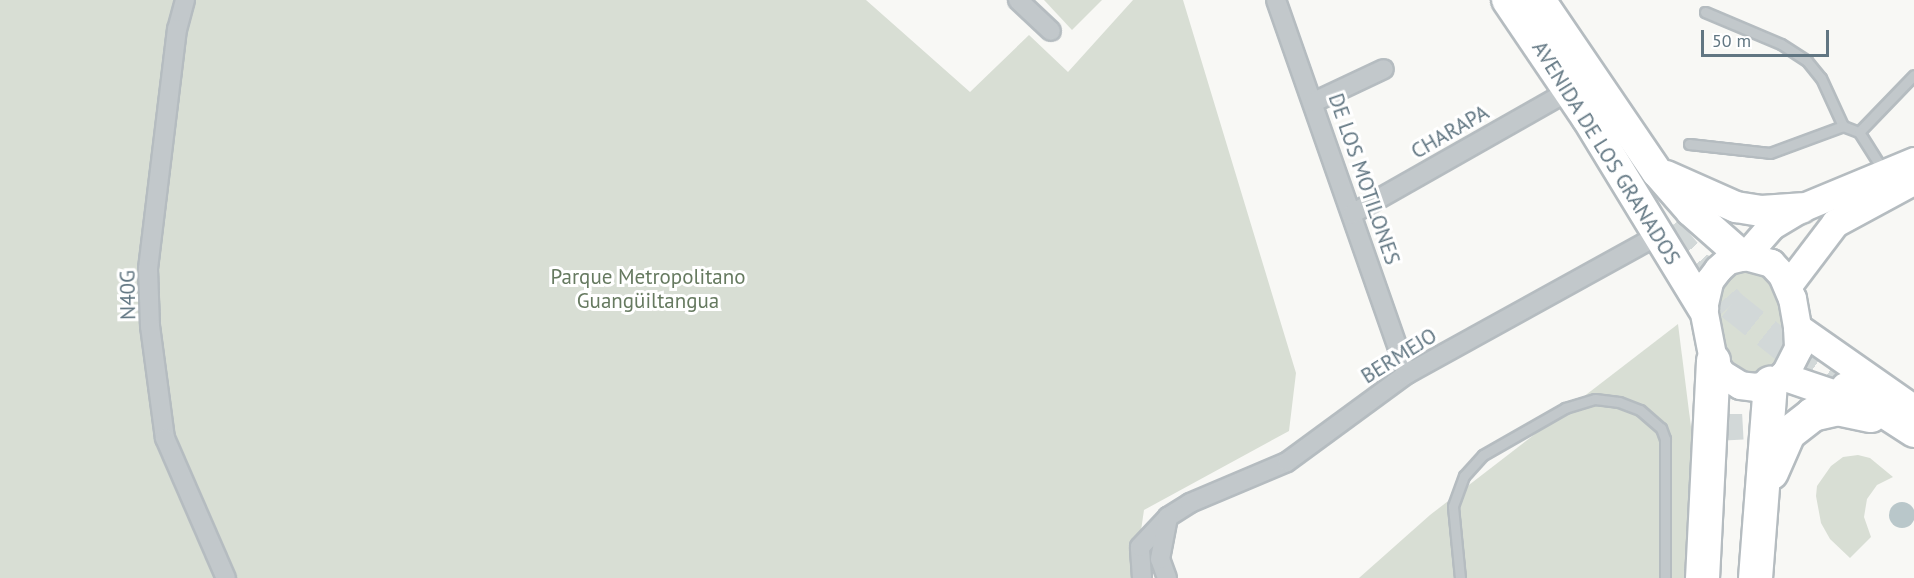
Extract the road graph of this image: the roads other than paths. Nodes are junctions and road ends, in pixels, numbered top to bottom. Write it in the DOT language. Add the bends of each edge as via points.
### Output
graph roads {
  1 [pos="185,0"];
  2 [pos="1018,0"];
  3 [pos="1507,0"];
  4 [pos="1540,0"];
  5 [pos="1279,1"];
  6 [pos="1705,12"];
  7 [pos="1051,31"];
  8 [pos="1384,69"];
  9 [pos="1914,75"];
  10 [pos="1570,90"];
  11 [pos="1314,102"];
  12 [pos="1587,118"];
  13 [pos="1843,126"];
  14 [pos="1859,132"];
  15 [pos="1689,144"];
  16 [pos="1914,161"];
  17 [pos="1885,175"];
  18 [pos="1914,181"];
  19 [pos="1650,184"];
  20 [pos="1801,208"];
  21 [pos="1352,214"];
  22 [pos="1657,236"];
  23 [pos="1744,256"];
  24 [pos="1788,285"];
  25 [pos="1703,308"];
  26 [pos="1797,327"];
  27 [pos="1713,360"];
  28 [pos="1407,374"];
  29 [pos="1776,380"];
  30 [pos="1846,388"];
  31 [pos="1914,409"];
  32 [pos="1870,415"];
  33 [pos="1914,432"];
  34 [pos="1727,440"];
  35 [pos="1914,443"];
  36 [pos="1759,502"];
  37 [pos="1168,517"];
  38 [pos="226,578"];
  39 [pos="1142,578"];
  40 [pos="1167,578"];
  41 [pos="1460,578"];
  42 [pos="1665,578"];
  43 [pos="1702,578"];
  44 [pos="1725,578"];
  45 [pos="1755,578"];
  1 -- 38 [label="street, N40G" via="177,29 148,269 150,326 165,438"];
  2 -- 7 [label="street"];
  3 -- 10 [label="main road, AVENIDA DE LOS GRANADOS"];
  4 -- 19 [label="main road, AVENIDA DE LOS GRANADOS"];
  5 -- 11 [label="street, DE LOS MOTILONES"];
  6 -- 13 [label="lane" via="1780,44 1807,61 1821,78"];
  8 -- 11 [label="street"];
  9 -- 14 [label="lane"];
  10 -- 12 [label="main road, AVENIDA DE LOS GRANADOS"];
  10 -- 21 [label="street, CHARAPA"];
  11 -- 21 [label="street, DE LOS MOTILONES"];
  12 -- 19 [label="main road"];
  12 -- 22 [label="main road, AVENIDA DE LOS GRANADOS"];
  13 -- 14 [label="lane"];
  13 -- 15 [label="lane" via="1770,153"];
  14 -- 17 [label="lane" via="1873,149"];
  16 -- 17 [label="street"];
  17 -- 20 [label="street"];
  18 -- 24 [label="street" via="1835,223"];
  19 -- 20 [label="main road" via="1736,207 1762,211"];
  19 -- 23 [label="main road, AVENIDA DE LOS GRANADOS" via="1691,211"];
  20 -- 23 [label="street" via="1771,226"];
  21 -- 28 [label="street, DE LOS MOTILONES"];
  22 -- 25 [label="main road, AVENIDA DE LOS GRANADOS"];
  22 -- 28 [label="street, BERMEJO"];
  23 -- 24 [label="street" via="1771,263"];
  23 -- 25 [label="street" via="1728,260 1713,275 1704,294"];
  24 -- 26 [label="street"];
  25 -- 27 [label="street"];
  26 -- 29 [label="street" via="1798,348"];
  26 -- 31 [label="street"];
  27 -- 29 [label="street" via="1720,373 1740,385"];
  27 -- 43 [label="highway"];
  28 -- 37 [label="street, BERMEJO" via="1287,462 1190,503"];
  29 -- 32 [label="street" via="1844,397"];
  29 -- 36 [label="highway"];
  30 -- 33 [label="main road"];
  32 -- 35 [label="street"];
  32 -- 36 [label="highway" via="1837,408 1812,414 1788,433"];
  34 -- 44 [label="highway"];
  36 -- 45 [label="highway"];
  37 -- 39 [label="street, BERMEJO" via="1140,547"];
  37 -- 40 [label="street" via="1160,559"];
  41 -- 42 [label="lane" via="1453,506 1464,476 1483,455 1565,408 1595,399 1640,410 1661,428 1665,439"];
}
